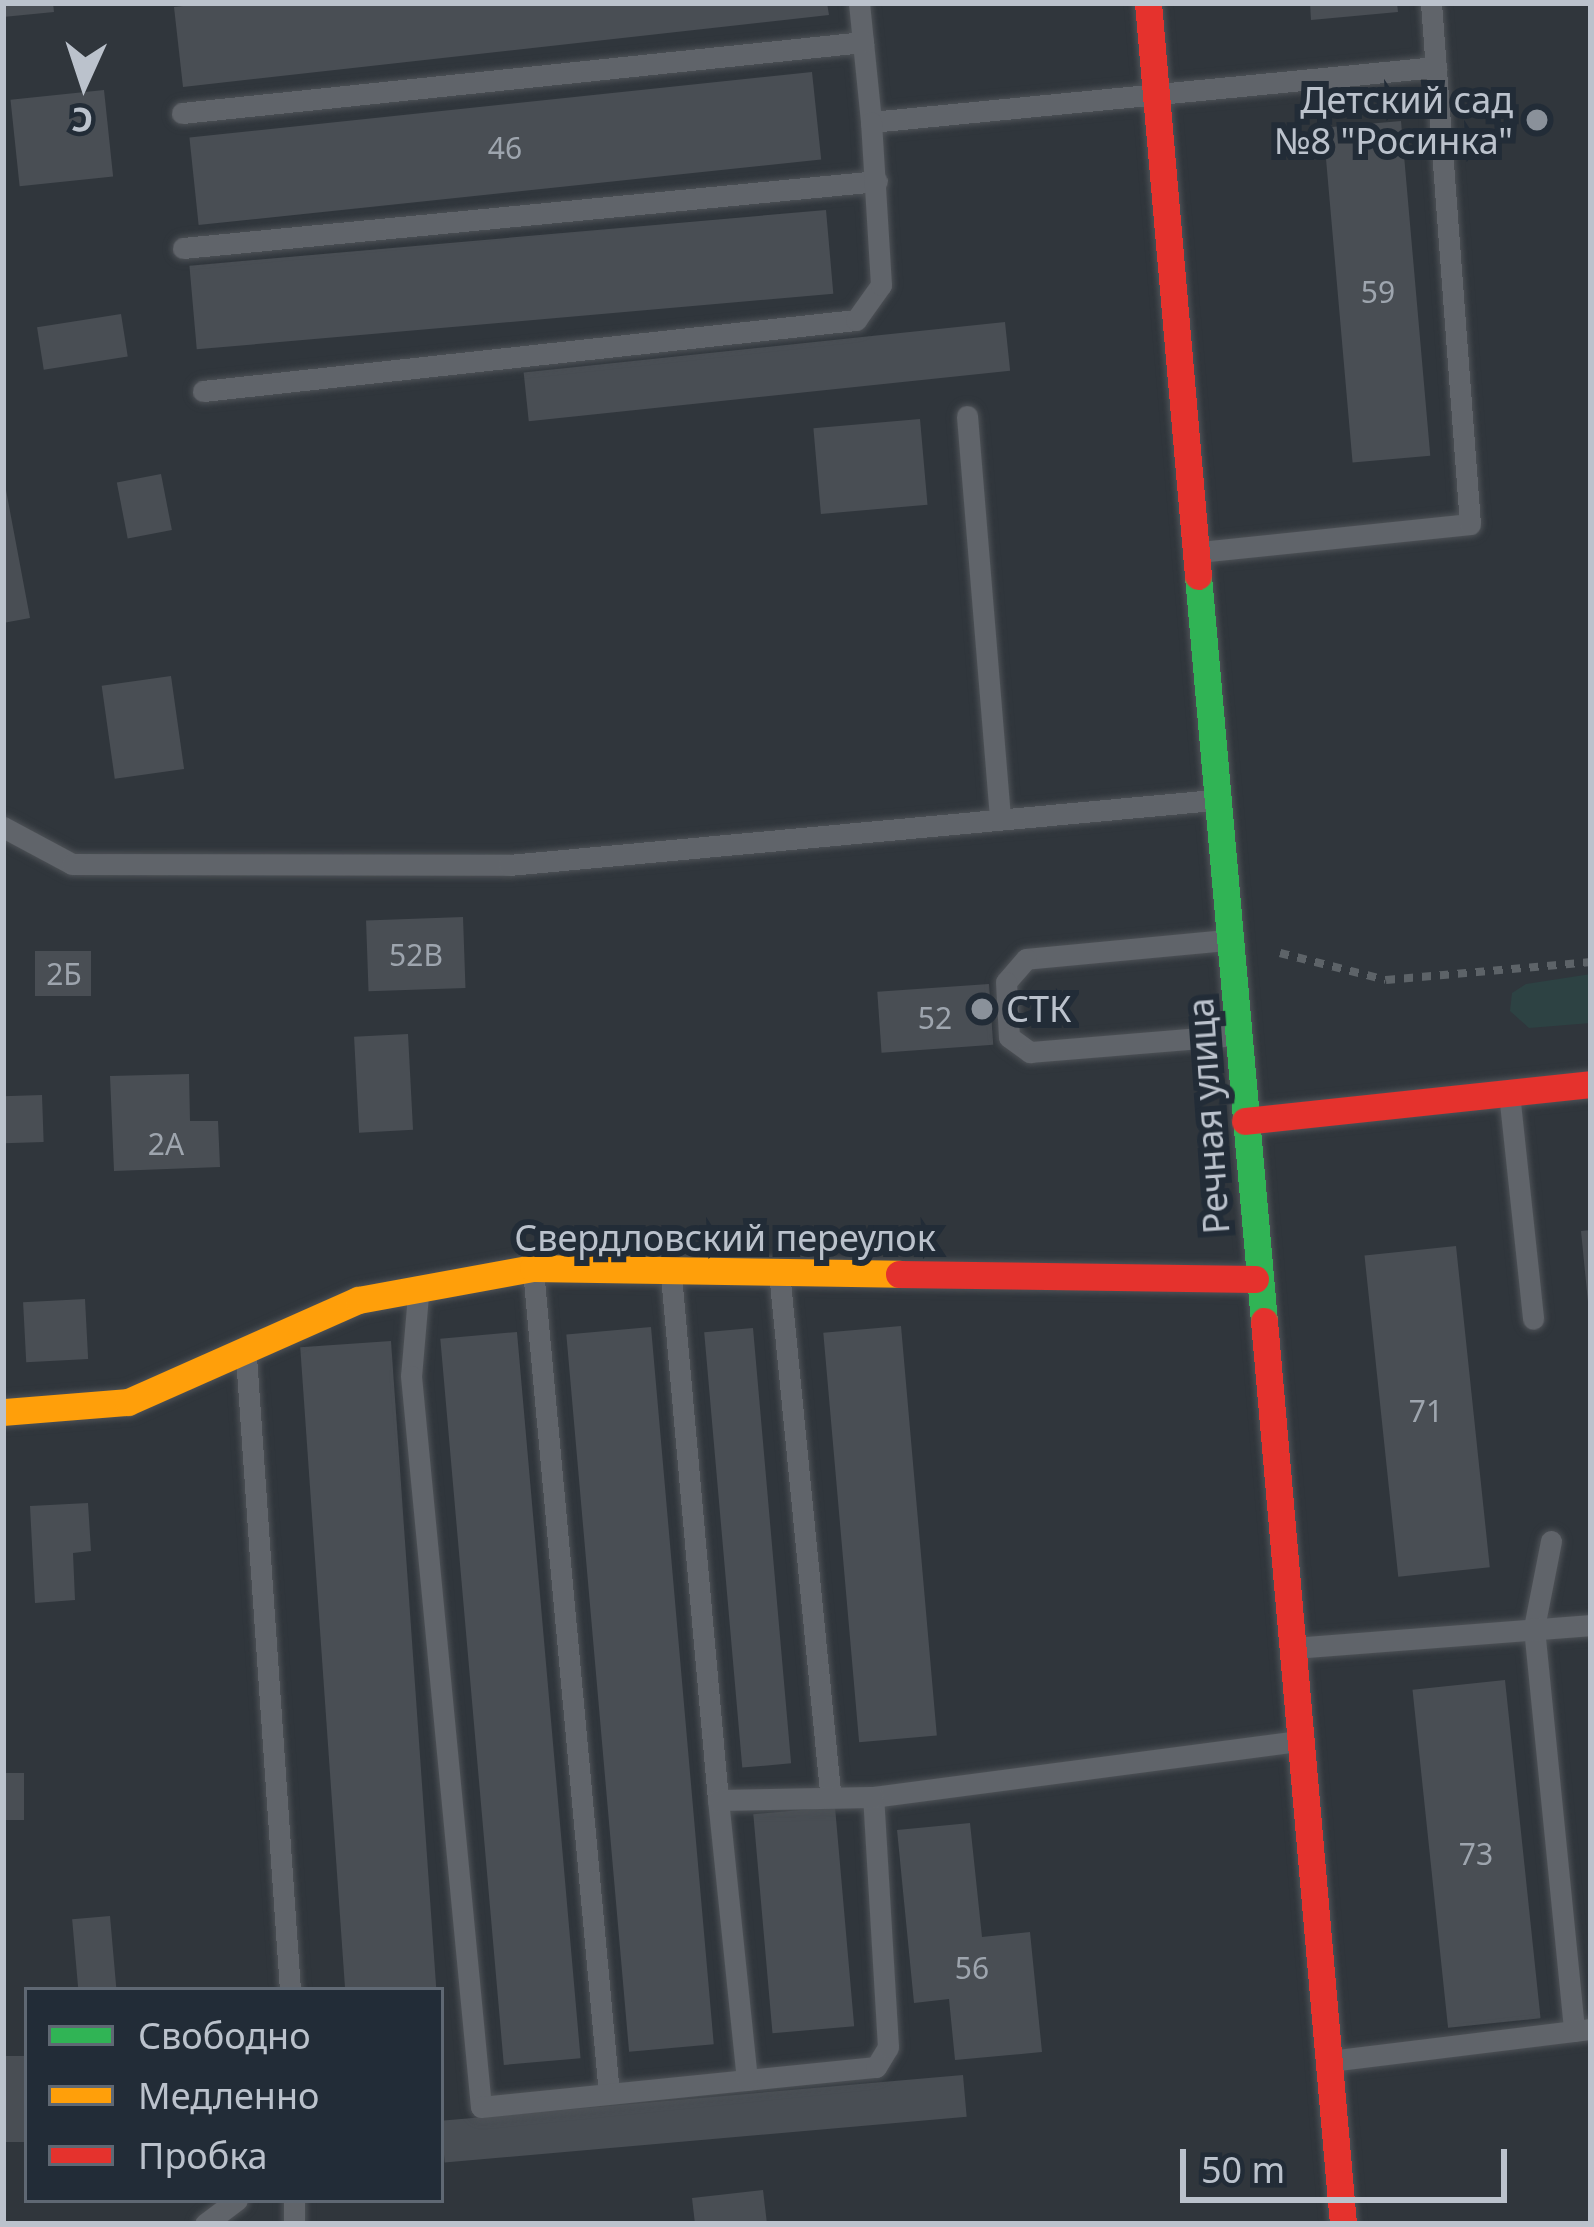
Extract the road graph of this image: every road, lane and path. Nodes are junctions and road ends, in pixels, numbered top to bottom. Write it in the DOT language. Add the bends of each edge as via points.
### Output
graph roads {
  1 [pos="859,3"];
  2 [pos="1148,3"];
  3 [pos="1431,3"];
  4 [pos="863,42"];
  5 [pos="1436,67"];
  6 [pos="1156,91"];
  7 [pos="182,113"];
  8 [pos="872,122"];
  9 [pos="877,181"];
  10 [pos="183,248"];
  11 [pos="202,391"];
  12 [pos="967,416"];
  13 [pos="1199,551"];
  14 [pos="1221,800"];
  15 [pos="1000,814"];
  16 [pos="3,826"];
  17 [pos="1233,939"];
  18 [pos="1268,949"];
  19 [pos="1591,962"];
  20 [pos="1239,1035"];
  21 [pos="1591,1084"];
  22 [pos="1509,1092"];
  23 [pos="1245,1121"];
  24 [pos="671,1267"];
  25 [pos="533,1268"];
  26 [pos="779,1269"];
  27 [pos="1255,1279"];
  28 [pos="418,1289"];
  29 [pos="1533,1319"];
  30 [pos="246,1355"];
  31 [pos="3,1412"];
  32 [pos="1551,1541"];
  33 [pos="1591,1625"];
  34 [pos="1534,1628"];
  35 [pos="1287,1648"];
  36 [pos="1296,1741"];
  37 [pos="830,1791"];
  38 [pos="873,1797"];
  39 [pos="718,1800"];
  40 [pos="290,1987"];
  41 [pos="1582,2030"];
  42 [pos="1327,2062"];
  43 [pos="747,2080"];
  44 [pos="609,2093"];
  45 [pos="233,2203"];
  46 [pos="206,2224"];
  47 [pos="1343,2224"];
  1 -- 4 [label="lane"];
  2 -- 6 [label="street, Речная улица"];
  3 -- 5 [label="lane"];
  4 -- 7 [label="lane"];
  4 -- 8 [label="lane"];
  5 -- 6 [label="lane"];
  5 -- 13 [label="lane" via="1470,524"];
  6 -- 8 [label="lane"];
  6 -- 13 [label="street, Речная улица"];
  8 -- 9 [label="lane"];
  9 -- 10 [label="lane"];
  9 -- 11 [label="lane" via="881,285 856,320"];
  12 -- 15 [label="lane"];
  13 -- 14 [label="street, Речная улица"];
  14 -- 15 [label="lane"];
  14 -- 17 [label="street, Речная улица"];
  15 -- 16 [label="lane" via="509,865 72,864"];
  17 -- 20 [label="street, Речная улица"];
  17 -- 20 [label="lane" via="1026,959 1006,982 1009,1037 1030,1052"];
  18 -- 19 [label="path" via="1386,980"];
  20 -- 23 [label="street, Речная улица"];
  21 -- 22 [label="street"];
  22 -- 23 [label="street"];
  22 -- 29 [label="lane"];
  23 -- 27 [label="street, Речная улица"];
  24 -- 25 [label="street, Свердловский переулок"];
  24 -- 26 [label="street, Свердловский переулок"];
  24 -- 39 [label="lane"];
  25 -- 28 [label="street, Свердловский переулок"];
  25 -- 44 [label="lane"];
  26 -- 27 [label="street, Свердловский переулок"];
  26 -- 37 [label="lane"];
  27 -- 35 [label="street, Речная улица"];
  28 -- 30 [label="street, Свердловский переулок" via="358,1300"];
  28 -- 44 [label="lane" via="411,1376 481,2107"];
  30 -- 31 [label="street, Свердловский переулок" via="128,1402"];
  30 -- 40 [label="lane"];
  32 -- 34 [label="lane"];
  33 -- 34 [label="lane"];
  34 -- 35 [label="lane"];
  34 -- 41 [label="lane"];
  35 -- 36 [label="street, Речная улица"];
  36 -- 38 [label="lane"];
  36 -- 42 [label="street, Речная улица"];
  37 -- 38 [label="lane"];
  37 -- 39 [label="lane"];
  38 -- 43 [label="lane" via="889,2047 876,2066"];
  39 -- 43 [label="lane"];
  41 -- 42 [label="lane"];
  42 -- 47 [label="street, Речная улица"];
  43 -- 44 [label="lane"];
  45 -- 46 [label="lane"];
}
